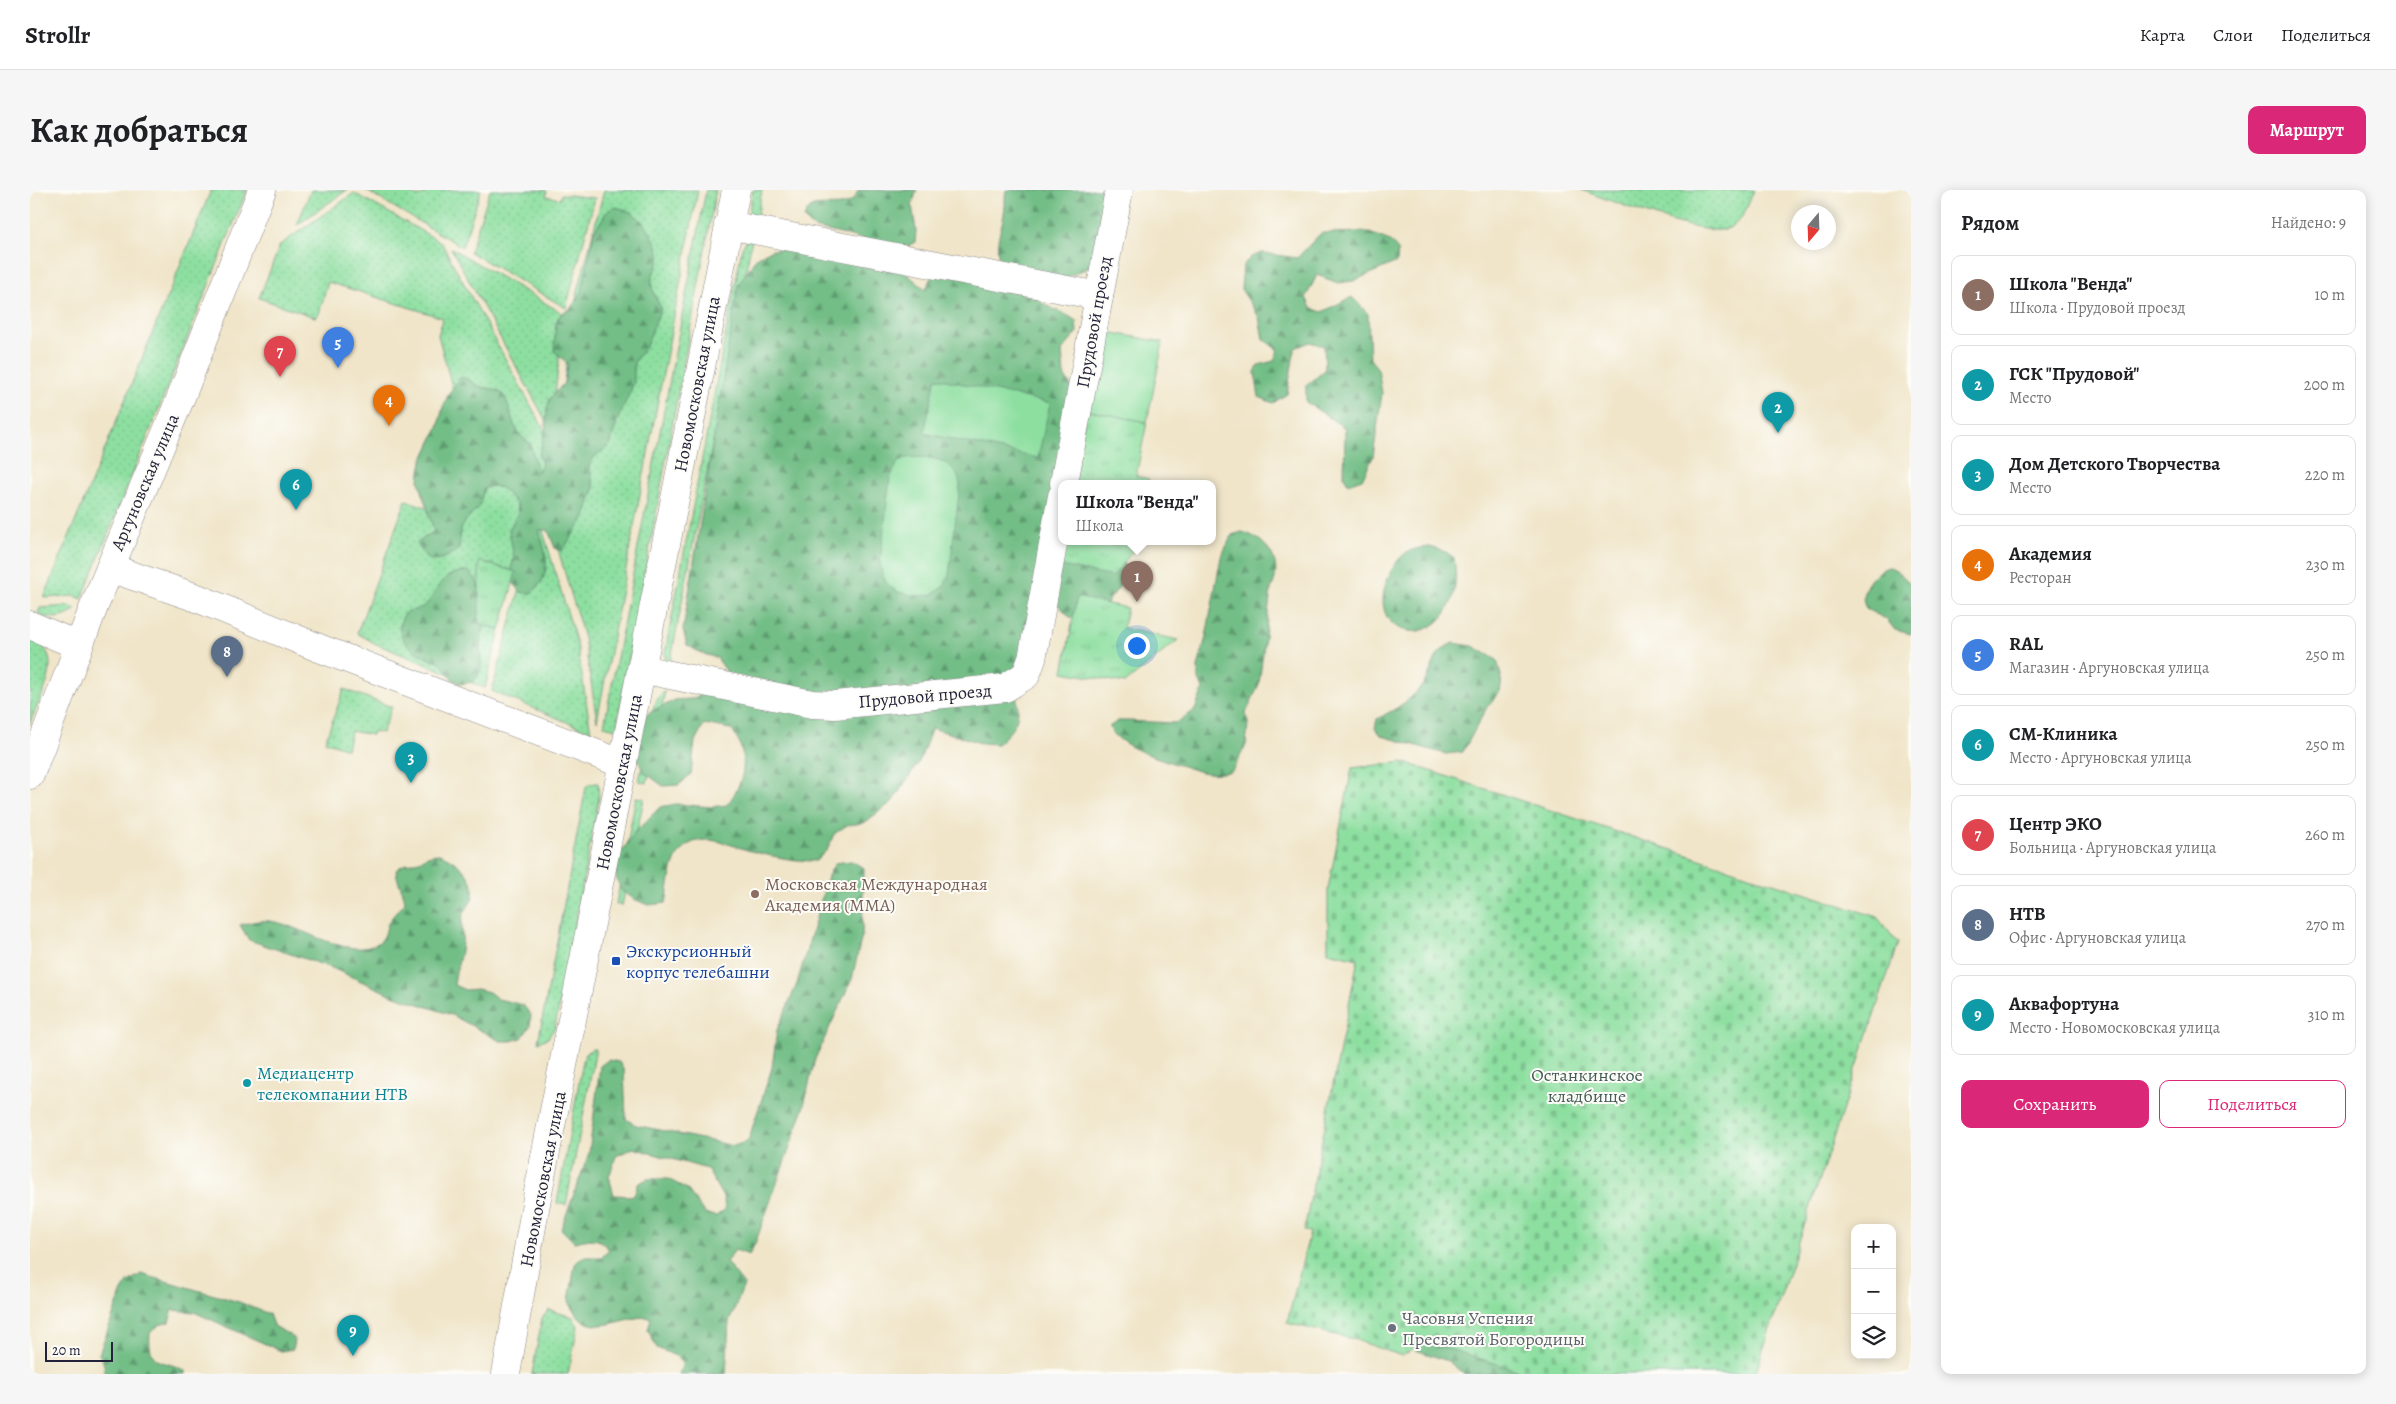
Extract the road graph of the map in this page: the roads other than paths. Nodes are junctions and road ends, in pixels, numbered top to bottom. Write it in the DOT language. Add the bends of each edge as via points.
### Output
graph roads {
  1 [pos="262,190"];
  2 [pos="736,190"];
  3 [pos="1119,190"];
  4 [pos="728,225"];
  5 [pos="1099,296"];
  6 [pos="1065,480"];
  7 [pos="1058,518"];
  8 [pos="110,568"];
  9 [pos="30,624"];
  10 [pos="79,646"];
  11 [pos="641,669"];
  12 [pos="623,764"];
  13 [pos="30,775"];
  14 [pos="506,1374"];
  1 -- 8 [label="street, Аргуновская улица"];
  2 -- 4 [label="street, Новомосковская улица"];
  3 -- 5 [label="street, Прудовой проезд"];
  4 -- 5 [label="street"];
  4 -- 11 [label="street, Новомосковская улица"];
  5 -- 6 [label="street, Прудовой проезд"];
  7 -- 11 [label="street, Прудовой проезд" via="1032,659 1026,675 1005,688 812,704"];
  8 -- 10 [label="street, Аргуновская улица"];
  8 -- 12 [label="street" via="197,598"];
  9 -- 10 [label="street"];
  10 -- 13 [label="street, Аргуновская улица"];
  11 -- 12 [label="street, Новомосковская улица"];
  12 -- 14 [label="street, Новомосковская улица" via="538,1192"];
}
